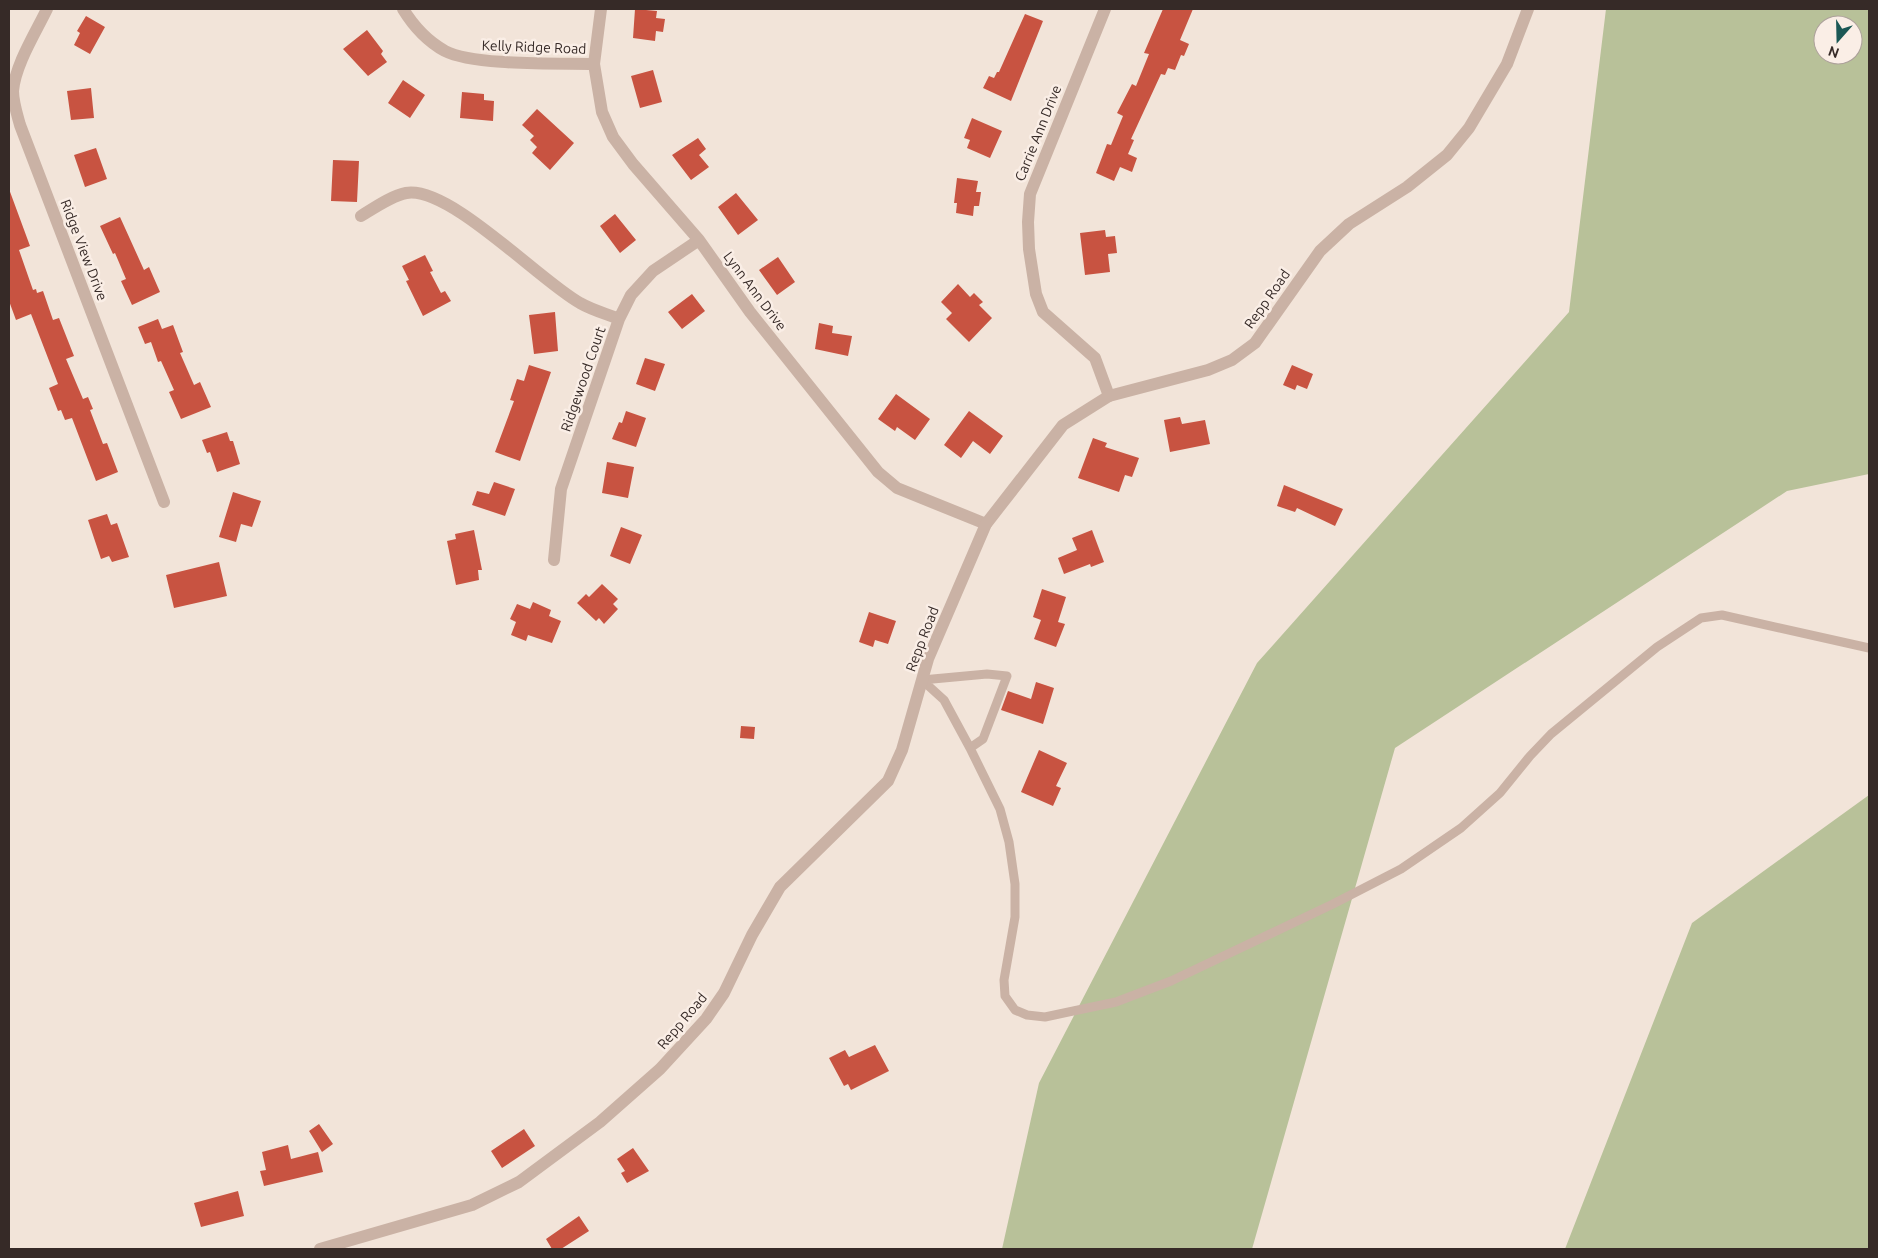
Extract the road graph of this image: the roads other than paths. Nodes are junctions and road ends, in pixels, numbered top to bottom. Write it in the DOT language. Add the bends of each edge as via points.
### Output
graph roads {
  1 [pos="48,9"];
  2 [pos="403,9"];
  3 [pos="600,9"];
  4 [pos="1105,9"];
  5 [pos="1528,9"];
  6 [pos="594,64"];
  7 [pos="361,216"];
  8 [pos="699,240"];
  9 [pos="619,319"];
  10 [pos="1109,396"];
  11 [pos="164,502"];
  12 [pos="986,524"];
  13 [pos="554,560"];
  14 [pos="1869,648"];
  15 [pos="922,680"];
  16 [pos="970,748"];
  17 [pos="320,1249"];
  1 -- 11 [label="street, Ridge View Drive" via="23,57 13,90 14,103"];
  2 -- 6 [label="street, Kelly Ridge Road" via="427,40 447,52 476,60"];
  3 -- 6 [label="street, Lynn Ann Drive"];
  4 -- 10 [label="street, Carrie Ann Drive" via="1030,194 1028,222 1036,294 1043,312 1095,358"];
  5 -- 10 [label="street, Repp Road" via="1507,64 1469,128 1447,155 1407,187 1349,224 1320,251 1255,343 1232,360 1208,370"];
  6 -- 8 [label="street, Lynn Ann Drive" via="602,112 614,137 633,164"];
  7 -- 9 [label="street" via="406,193 427,194 509,247 580,303"];
  8 -- 9 [label="street, Ridgewood Court" via="654,271 630,295"];
  8 -- 12 [label="street, Lynn Ann Drive" via="750,312 878,472 896,488"];
  9 -- 13 [label="street, Ridgewood Court" via="561,489"];
  10 -- 12 [label="street, Repp Road" via="1063,425"];
  12 -- 15 [label="street, Repp Road"];
  14 -- 16 [label="lane" via="1722,615 1701,618 1657,647 1551,734 1500,793 1461,828 1402,869 1171,981 1116,1002 1045,1017 1014,1010 1005,996 1004,980 1015,918 1013,867 1000,809"];
  15 -- 16 [label="lane" via="944,700"];
  15 -- 16 [label="lane" via="987,674 1007,676 983,739"];
  15 -- 17 [label="street, Repp Road" via="902,750 888,781 780,888 752,934 724,994 706,1019 660,1069 600,1122 519,1182 472,1205"];
}
